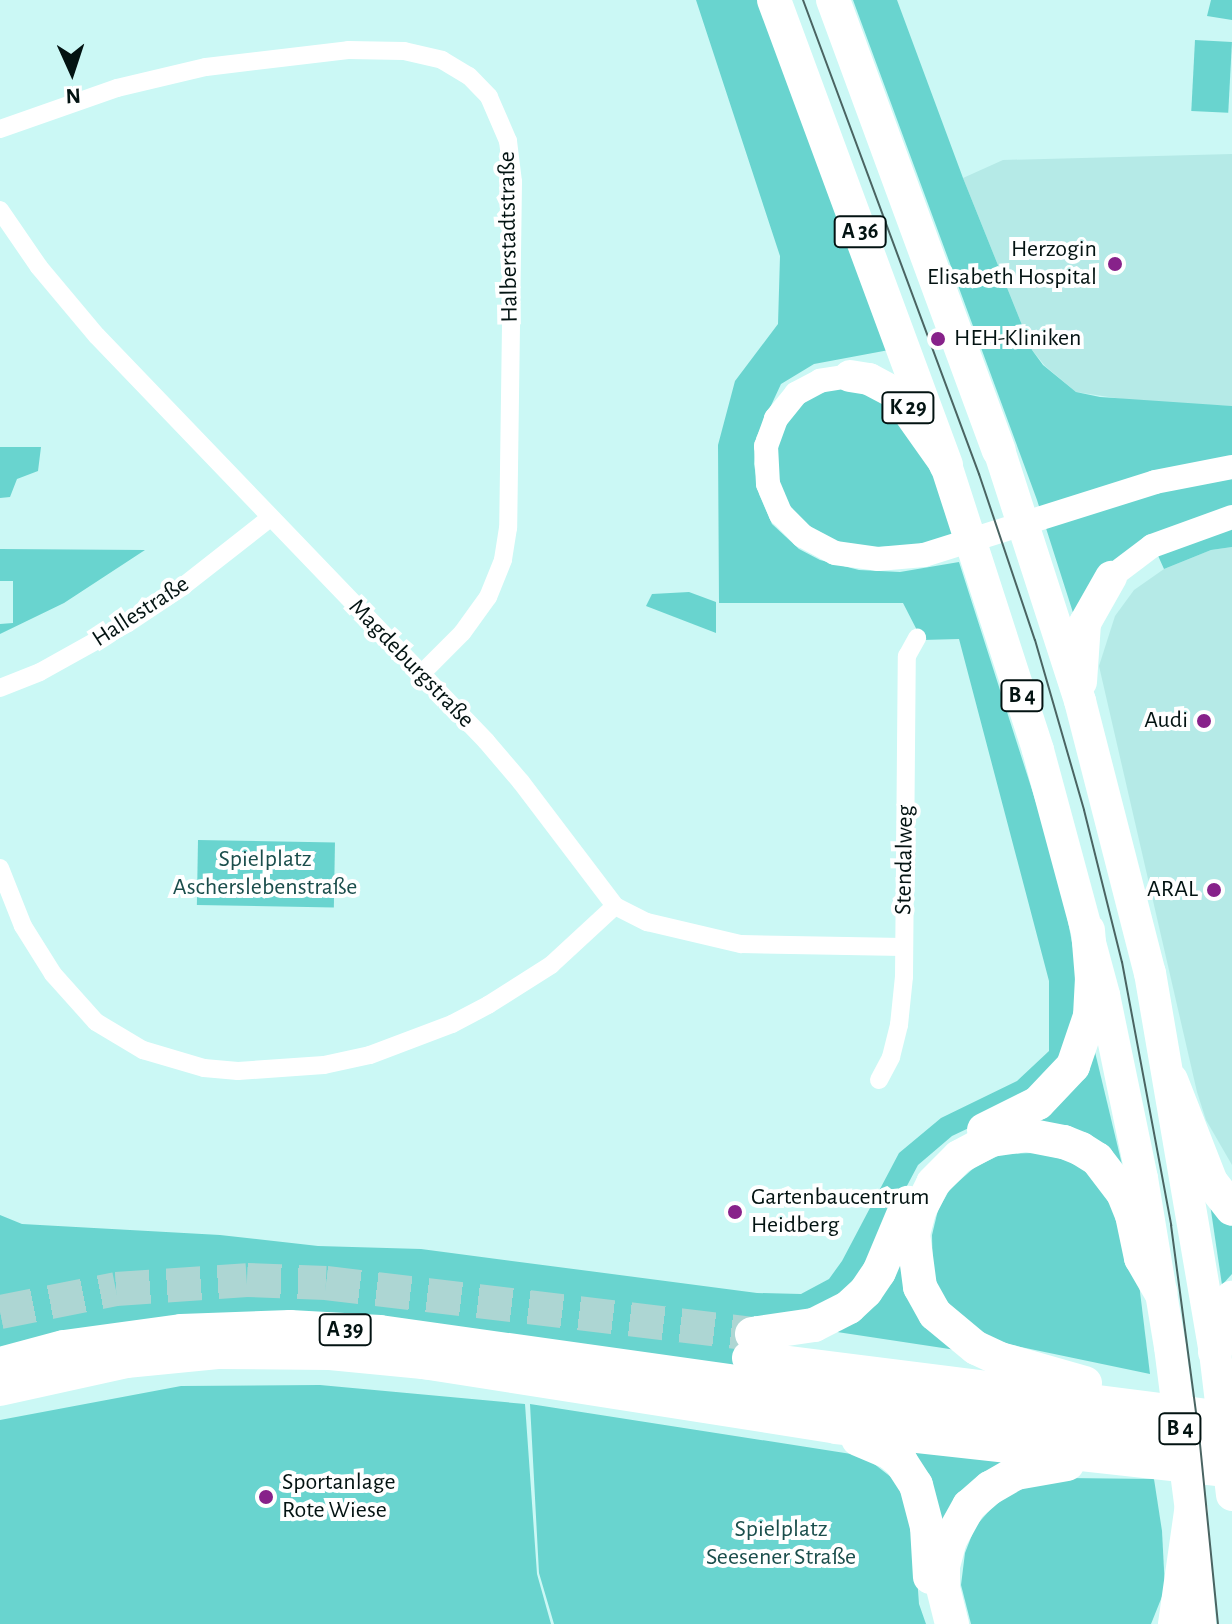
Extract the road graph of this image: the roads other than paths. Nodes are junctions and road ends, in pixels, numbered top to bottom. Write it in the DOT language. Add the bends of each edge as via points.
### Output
graph roads {
  1 [pos="774,0"];
  2 [pos="833,0"];
  3 [pos="0,129"];
  4 [pos="0,210"];
  5 [pos="850,376"];
  6 [pos="999,450"];
  7 [pos="946,465"];
  8 [pos="1232,467"];
  9 [pos="1232,517"];
  10 [pos="270,518"];
  11 [pos="1111,577"];
  12 [pos="917,638"];
  13 [pos="421,674"];
  14 [pos="0,688"];
  15 [pos="1080,701"];
  16 [pos="0,868"];
  17 [pos="615,906"];
  18 [pos="1088,930"];
  19 [pos="903,947"];
  20 [pos="879,1080"];
  21 [pos="1171,1080"];
  22 [pos="1232,1209"];
  23 [pos="1161,1292"];
  24 [pos="1232,1298"];
  25 [pos="750,1346"];
  26 [pos="1215,1352"];
  27 [pos="423,1362"];
  28 [pos="0,1364"];
  29 [pos="690,1376"];
  30 [pos="1085,1383"];
  31 [pos="0,1389"];
  32 [pos="1232,1400"];
  33 [pos="1232,1419"];
  34 [pos="836,1427"];
  35 [pos="1232,1448"];
  36 [pos="1142,1463"];
  37 [pos="1232,1470"];
  38 [pos="1232,1495"];
  39 [pos="1191,1511"];
  40 [pos="939,1624"];
  41 [pos="952,1624"];
  42 [pos="1175,1624"];
  43 [pos="1200,1624"];
  1 -- 7 [label="highway, A 36"];
  2 -- 6 [label="highway, A 36"];
  3 -- 13 [label="street, Halberstadtstraße" via="117,88 206,67 348,50 404,51 442,60 485,91 508,141 513,182 508,528 503,560 488,597 462,633"];
  4 -- 10 [label="street, Magdeburgstraße" via="97,336"];
  5 -- 7 [label="highway, K 29" via="895,393"];
  5 -- 8 [label="street, K 29" via="807,386 785,405 769,432 764,467 773,500 803,536 835,553 878,559 924,555 1155,482"];
  6 -- 15 [label="highway, B 4"];
  7 -- 18 [label="highway, B 4" via="1029,721"];
  9 -- 11 [label="street" via="1152,546"];
  10 -- 13 [label="street, Magdeburgstraße"];
  10 -- 14 [label="street, Hallestraße" via="128,623"];
  11 -- 15 [label="highway" via="1085,623"];
  12 -- 19 [label="street, Stendalweg" via="907,656"];
  13 -- 17 [label="street, Magdeburgstraße" via="521,782"];
  15 -- 21 [label="highway, B 4" via="1150,973"];
  16 -- 17 [label="street" via="23,926 53,974 96,1022 143,1050 204,1068 281,1069 370,1055 488,1005 540,972"];
  17 -- 19 [label="street, Magdeburgstraße" via="647,922 741,944"];
  18 -- 23 [label="highway, B 4" via="1131,1119"];
  18 -- 25 [label="highway" via="1088,1025 1081,1051 1063,1081 1028,1109 957,1143 928,1169 879,1272 849,1307"];
  19 -- 20 [label="street, Stendalweg" via="899,1025"];
  21 -- 22 [label="highway" via="1211,1182"];
  21 -- 26 [label="highway, B 4"];
  23 -- 30 [label="highway" via="1141,1258 1123,1193 1104,1166 1081,1149 1027,1135 991,1140 959,1157 933,1183 913,1234 920,1287 935,1314 976,1348"];
  23 -- 39 [label="highway, B 4"];
  24 -- 26 [label="highway"];
  25 -- 30 [label="highway"];
  25 -- 33 [label="highway"];
  26 -- 38 [label="highway, B 4"];
  27 -- 29 [label="highway" via="609,1378"];
  27 -- 31 [label="highway" via="330,1353 180,1354 76,1370"];
  27 -- 34 [label="highway"];
  28 -- 29 [label="highway, A 39" via="119,1338 280,1327 380,1332"];
  29 -- 35 [label="highway, A 39"];
  30 -- 32 [label="highway"];
  34 -- 36 [label="highway"];
  34 -- 40 [label="highway" via="889,1452 916,1485 925,1511"];
  36 -- 37 [label="highway"];
  36 -- 41 [label="highway" via="1034,1467 979,1497 955,1529 943,1566"];
  39 -- 42 [label="highway"];
  39 -- 43 [label="highway, B 4"];
}
